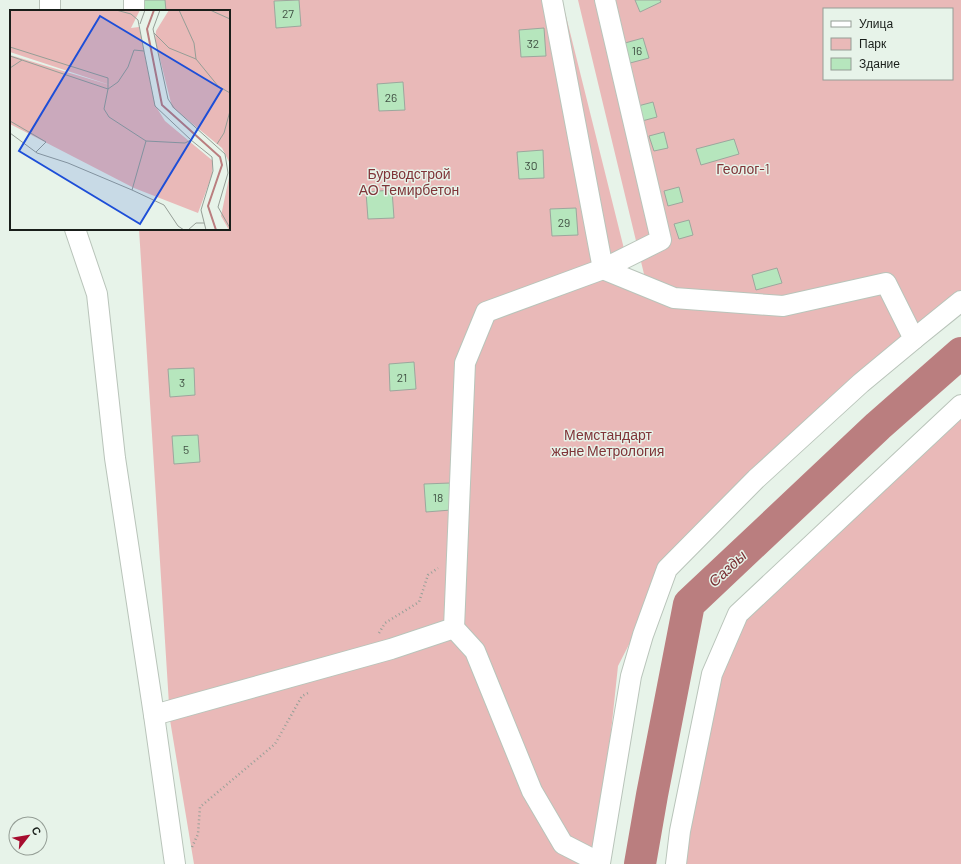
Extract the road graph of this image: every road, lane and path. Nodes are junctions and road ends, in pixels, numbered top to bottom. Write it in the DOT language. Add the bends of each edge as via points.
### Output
graph roads {
  1 [pos="552,0"];
  2 [pos="605,0"];
  3 [pos="75,230"];
  4 [pos="603,268"];
  5 [pos="961,301"];
  6 [pos="914,339"];
  7 [pos="961,405"];
  8 [pos="457,555"];
  9 [pos="454,628"];
  10 [pos="366,656"];
  11 [pos="308,692"];
  12 [pos="154,715"];
  13 [pos="182,858"];
  14 [pos="600,863"];
  15 [pos="676,864"];
  1 -- 4 [label="lane"];
  2 -- 4 [label="lane" via="661,240"];
  3 -- 12 [label="lane" via="97,294 115,458"];
  4 -- 6 [label="lane" via="674,298 783,306 886,283"];
  4 -- 8 [label="lane" via="486,312 464,363"];
  5 -- 6 [label="lane"];
  6 -- 14 [label="lane" via="861,383 756,479 667,569 631,676"];
  7 -- 15 [label="lane" via="738,614 712,674 680,831"];
  8 -- 9 [label="lane"];
  8 -- 10 [label="path" via="428,575 419,602 385,622"];
  9 -- 10 [label="lane"];
  9 -- 14 [label="lane" via="475,651 532,791 563,844"];
  10 -- 12 [label="lane"];
  11 -- 13 [label="path" via="302,696 275,744 200,807 198,834"];
  12 -- 13 [label="lane"];
}
